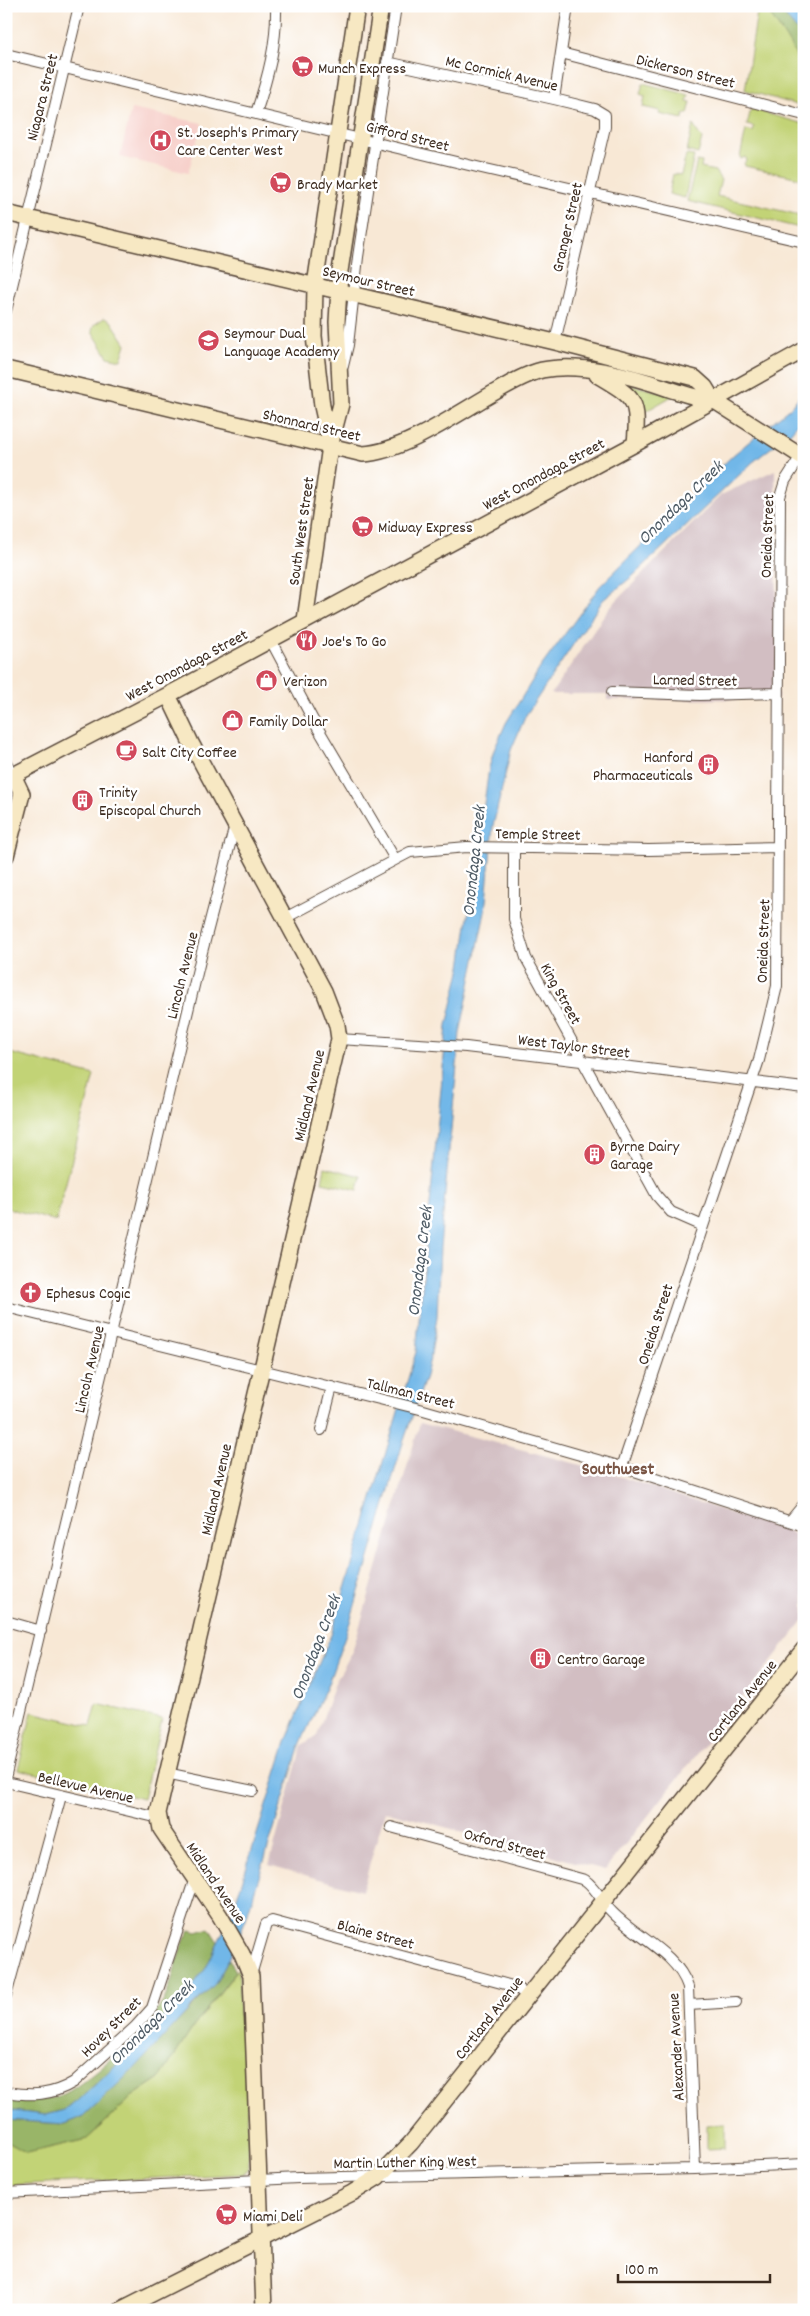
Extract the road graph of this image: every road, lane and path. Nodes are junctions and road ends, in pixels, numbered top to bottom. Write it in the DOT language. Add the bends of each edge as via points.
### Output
graph roads {
  1 [pos="79,6"];
  2 [pos="276,6"];
  3 [pos="357,6"];
  4 [pos="381,6"];
  5 [pos="396,6"];
  6 [pos="568,6"];
  7 [pos="561,53"];
  8 [pos="6,54"];
  9 [pos="387,62"];
  10 [pos="63,69"];
  11 [pos="554,99"];
  12 [pos="256,113"];
  13 [pos="804,115"];
  14 [pos="606,119"];
  15 [pos="338,132"];
  16 [pos="359,138"];
  17 [pos="376,142"];
  18 [pos="589,193"];
  19 [pos="6,213"];
  20 [pos="28,218"];
  21 [pos="804,242"];
  22 [pos="315,285"];
  23 [pos="346,293"];
  24 [pos="6,311"];
  25 [pos="555,342"];
  26 [pos="804,350"];
  27 [pos="585,368"];
  28 [pos="6,370"];
  29 [pos="713,400"];
  30 [pos="635,444"];
  31 [pos="330,446"];
  32 [pos="802,457"];
  33 [pos="305,620"];
  34 [pos="270,639"];
  35 [pos="612,692"];
  36 [pos="778,693"];
  37 [pos="168,695"];
  38 [pos="9,772"];
  39 [pos="235,825"];
  40 [pos="778,847"];
  41 [pos="514,848"];
  42 [pos="6,856"];
  43 [pos="394,859"];
  44 [pos="285,918"];
  45 [pos="339,1039"];
  46 [pos="584,1062"];
  47 [pos="751,1082"];
  48 [pos="804,1088"];
  49 [pos="703,1226"];
  50 [pos="6,1307"];
  51 [pos="112,1332"];
  52 [pos="261,1370"];
  53 [pos="332,1387"];
  54 [pos="321,1430"];
  55 [pos="622,1467"];
  56 [pos="804,1504"];
  57 [pos="790,1521"];
  58 [pos="804,1526"];
  59 [pos="6,1621"];
  60 [pos="41,1630"];
  61 [pos="804,1649"];
  62 [pos="166,1773"];
  63 [pos="6,1774"];
  64 [pos="6,1782"];
  65 [pos="253,1791"];
  66 [pos="60,1796"];
  67 [pos="159,1818"];
  68 [pos="391,1828"];
  69 [pos="194,1881"];
  70 [pos="603,1900"];
  71 [pos="251,1976"];
  72 [pos="6,1996"];
  73 [pos="526,1996"];
  74 [pos="736,2002"];
  75 [pos="689,2005"];
  76 [pos="6,2092"];
  77 [pos="804,2164"];
  78 [pos="695,2169"];
  79 [pos="378,2177"];
  80 [pos="259,2180"];
  81 [pos="6,2194"];
  82 [pos="261,2240"];
  83 [pos="120,2310"];
  84 [pos="264,2310"];
  1 -- 10 [label="street, Niagara Street"];
  2 -- 12 [label="street" via="274,52"];
  3 -- 15 [label="street, South West Street"];
  4 -- 16 [label="street, South West Street"];
  5 -- 9 [label="street, South West Street"];
  6 -- 7 [label="street"];
  7 -- 11 [label="street"];
  7 -- 13 [label="street, Dickerson Street"];
  8 -- 10 [label="street, Gifford Street"];
  9 -- 11 [label="street, Mc Cormick Avenue"];
  9 -- 17 [label="street, South West Street"];
  10 -- 12 [label="street, Gifford Street"];
  10 -- 20 [label="street, Niagara Street"];
  11 -- 14 [label="street, Mc Cormick Avenue" via="601,112"];
  12 -- 15 [label="street, Gifford Street"];
  14 -- 18 [label="street, Granger Street"];
  15 -- 16 [label="street, Gifford Street"];
  15 -- 22 [label="street, South West Street"];
  16 -- 17 [label="street, Gifford Street"];
  16 -- 23 [label="street, South West Street"];
  17 -- 18 [label="street, Gifford Street"];
  17 -- 23 [label="street, South West Street"];
  18 -- 21 [label="street, Gifford Street"];
  18 -- 25 [label="street, Granger Street"];
  19 -- 20 [label="street, Seymour Street"];
  20 -- 22 [label="street, Seymour Street"];
  20 -- 24 [label="street, Niagara Street"];
  22 -- 23 [label="street, Seymour Street"];
  22 -- 31 [label="street, South West Street" via="314,336"];
  23 -- 25 [label="street, Seymour Street"];
  23 -- 31 [label="street, South West Street" via="337,322 341,404"];
  25 -- 29 [label="street, Seymour Street" via="695,378"];
  26 -- 29 [label="street, West Onondaga Street"];
  27 -- 29 [label="street, Shonnard Street" via="698,399"];
  27 -- 30 [label="street" via="631,398 636,414"];
  27 -- 31 [label="street, Shonnard Street" via="551,368 515,380 419,435 376,453 351,452"];
  28 -- 31 [label="street, Shonnard Street"];
  29 -- 30 [label="street, West Onondaga Street"];
  29 -- 32 [label="street"];
  30 -- 33 [label="street, West Onondaga Street"];
  31 -- 33 [label="street, South West Street"];
  32 -- 36 [label="street, Oneida Street" via="785,481 780,497"];
  33 -- 34 [label="street, West Onondaga Street"];
  34 -- 37 [label="street, West Onondaga Street"];
  34 -- 43 [label="street"];
  35 -- 36 [label="street, Larned Street"];
  36 -- 40 [label="street, Oneida Street"];
  37 -- 38 [label="street, West Onondaga Street"];
  37 -- 39 [label="street, Midland Avenue"];
  38 -- 42 [label="street" via="22,794"];
  39 -- 44 [label="street, Midland Avenue"];
  39 -- 51 [label="street, Lincoln Avenue"];
  40 -- 41 [label="street, Temple Street" via="649,850"];
  40 -- 47 [label="street, Oneida Street" via="777,986"];
  41 -- 43 [label="street, Temple Street" via="467,847 410,852"];
  41 -- 46 [label="street, King Street" via="512,902 519,939 526,958"];
  43 -- 44 [label="street, Temple Street"];
  44 -- 45 [label="street, Midland Avenue" via="324,991 338,1025"];
  45 -- 46 [label="street, West Taylor Street" via="435,1045"];
  45 -- 52 [label="street, Midland Avenue"];
  46 -- 47 [label="street, West Taylor Street"];
  46 -- 49 [label="street, King Street" via="665,1207"];
  47 -- 48 [label="street, West Taylor Street"];
  47 -- 49 [label="street, Oneida Street"];
  49 -- 55 [label="street, Oneida Street"];
  50 -- 51 [label="street, Tallman Street"];
  51 -- 52 [label="street, Tallman Street"];
  51 -- 60 [label="street, Lincoln Avenue"];
  52 -- 53 [label="street, Tallman Street"];
  52 -- 62 [label="street, Midland Avenue"];
  53 -- 54 [label="street"];
  53 -- 55 [label="street, Tallman Street"];
  55 -- 57 [label="street, Tallman Street"];
  56 -- 57 [label="street"];
  57 -- 58 [label="street, Tallman Street"];
  59 -- 60 [label="street"];
  60 -- 63 [label="street, Lincoln Avenue"];
  61 -- 70 [label="street, Cortland Avenue"];
  62 -- 65 [label="street"];
  62 -- 67 [label="street, Midland Avenue"];
  64 -- 66 [label="street, Bellevue Avenue"];
  66 -- 67 [label="street, Bellevue Avenue"];
  66 -- 72 [label="street"];
  67 -- 69 [label="street, Midland Avenue" via="161,1829"];
  68 -- 70 [label="street, Oxford Street" via="585,1880"];
  69 -- 71 [label="street, Midland Avenue" via="220,1916"];
  69 -- 76 [label="street, Hovey Street" via="152,2008 135,2028 74,2082 55,2092 31,2096"];
  70 -- 73 [label="street, Cortland Avenue"];
  70 -- 75 [label="street, Alexander Avenue" via="611,1912 679,1968 688,1987"];
  71 -- 73 [label="street, Blaine Street" via="266,1924 272,1921 516,1987"];
  71 -- 80 [label="street, Midland Avenue"];
  73 -- 79 [label="street, Cortland Avenue" via="411,2143"];
  74 -- 75 [label="street"];
  75 -- 78 [label="street, Alexander Avenue"];
  77 -- 78 [label="street, Martin Luther King West"];
  78 -- 79 [label="street, Martin Luther King West"];
  79 -- 80 [label="street, Martin Luther King West"];
  79 -- 82 [label="street, Cortland Avenue"];
  80 -- 81 [label="street, Martin Luther King West"];
  80 -- 82 [label="street, Midland Avenue"];
  82 -- 83 [label="street, Cortland Avenue"];
  82 -- 84 [label="street, Midland Avenue"];
}
